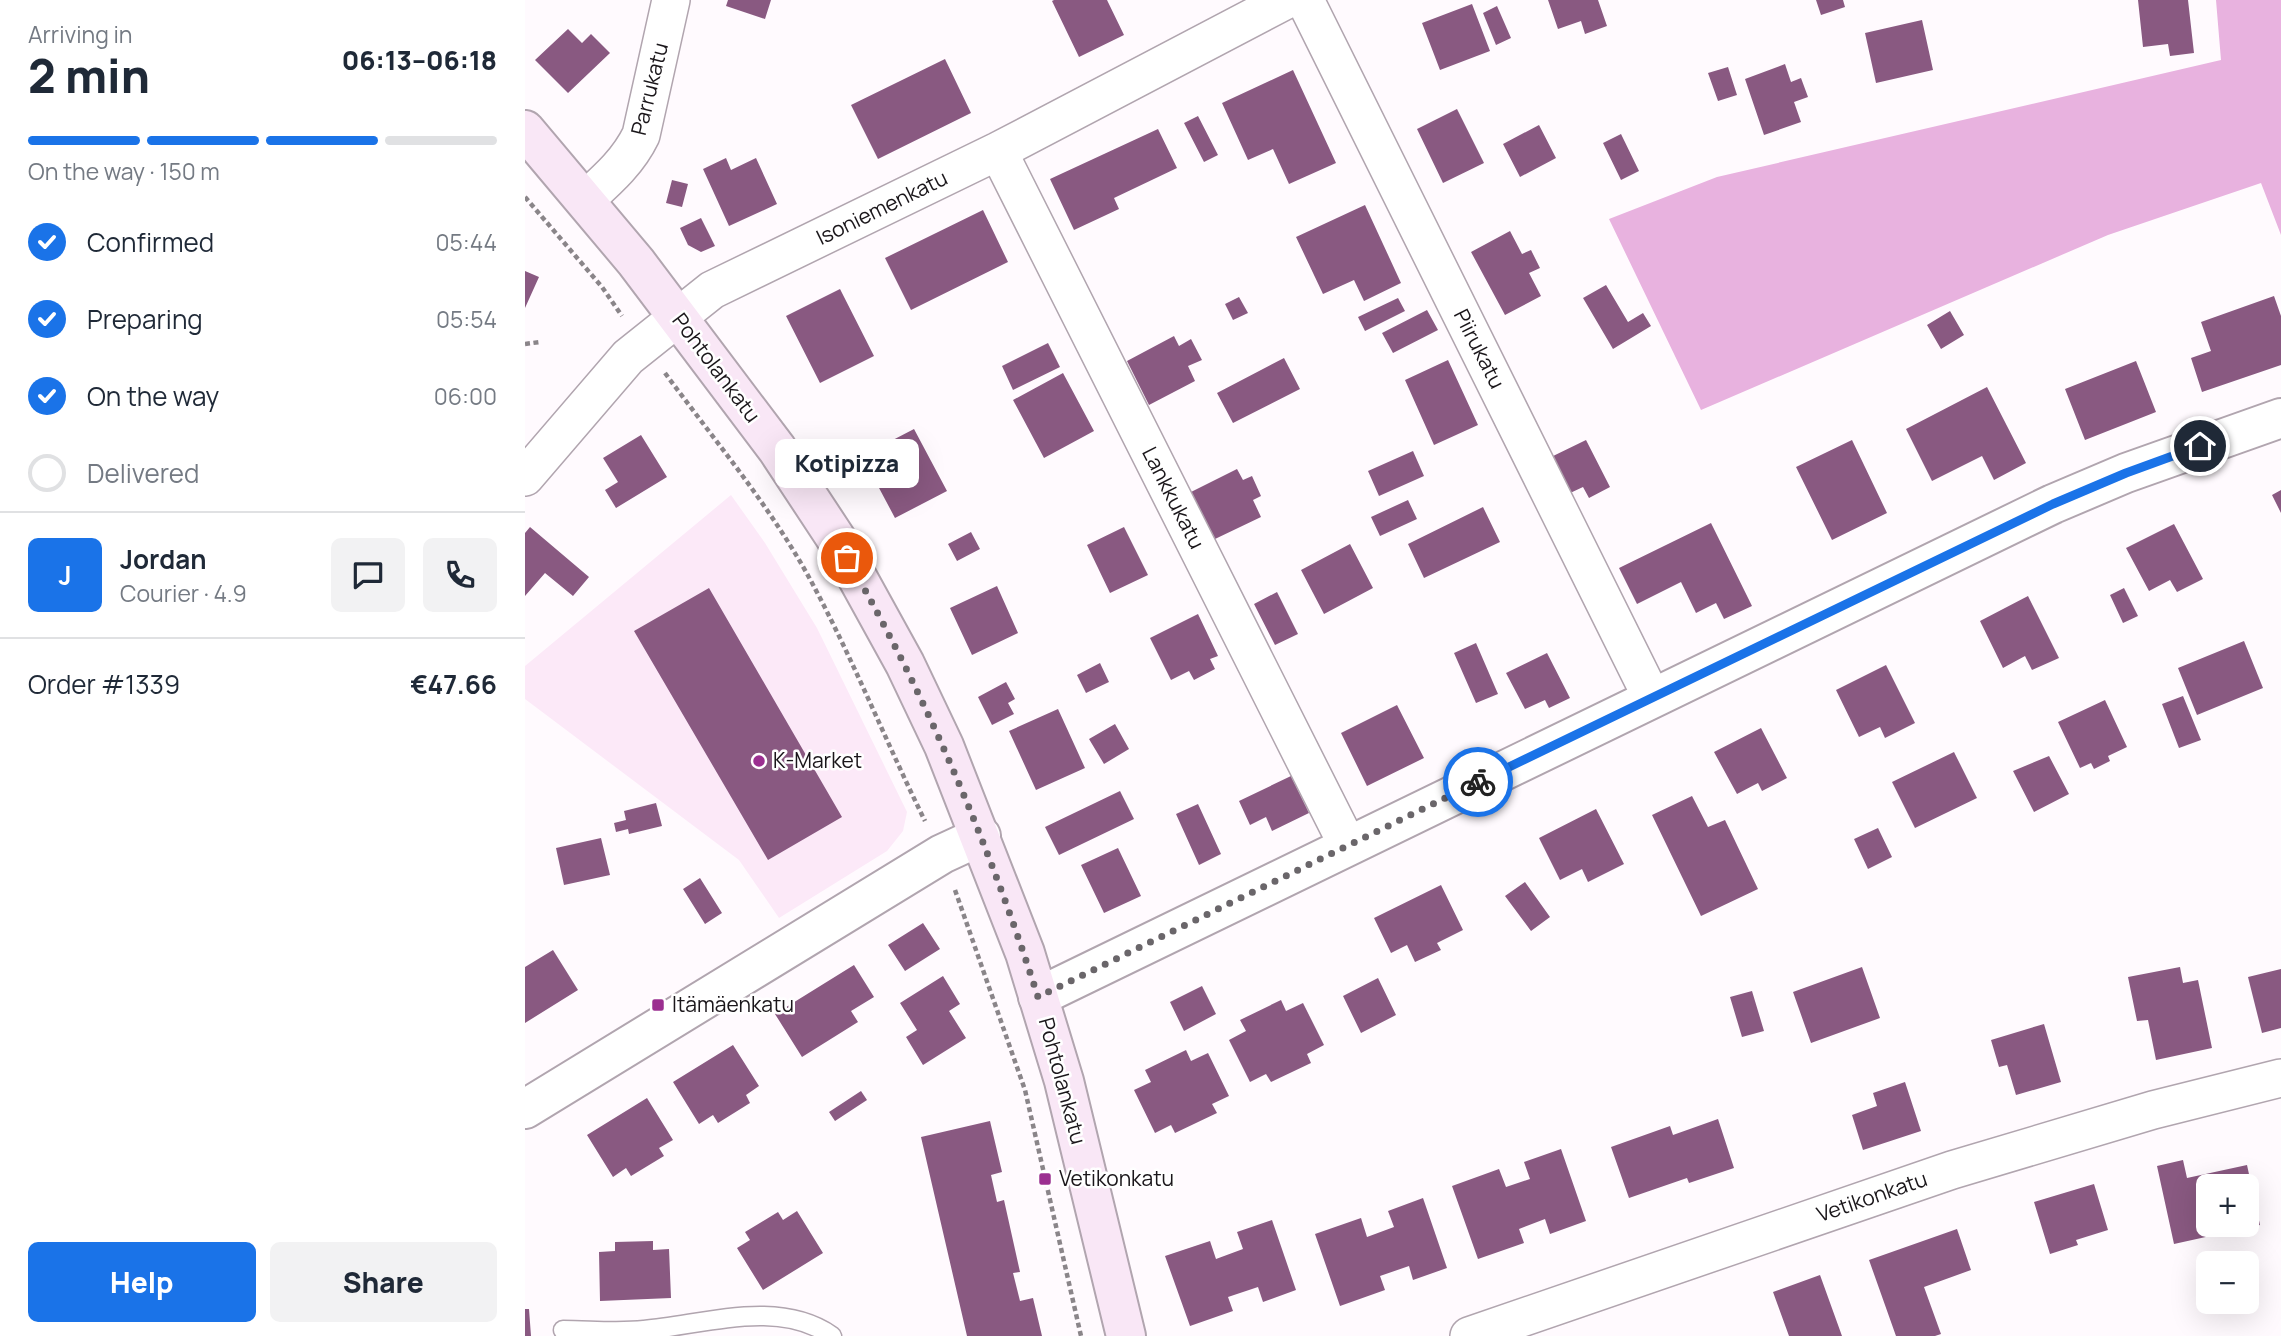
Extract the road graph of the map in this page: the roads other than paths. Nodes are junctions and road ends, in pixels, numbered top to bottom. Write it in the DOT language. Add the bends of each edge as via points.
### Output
graph roads {
  1 [pos="671,0"];
  2 [pos="1286,0"];
  3 [pos="1305,0"];
  4 [pos="525,130"];
  5 [pos="999,151"];
  6 [pos="585,200"];
  7 [pos="678,318"];
  8 [pos="2281,418"];
  9 [pos="525,477"];
  10 [pos="1652,698"];
  11 [pos="981,836"];
  12 [pos="1347,846"];
  13 [pos="1038,997"];
  14 [pos="2281,1078"];
  15 [pos="525,1109"];
  16 [pos="563,1330"];
  17 [pos="832,1336"];
  18 [pos="1126,1336"];
  19 [pos="1469,1336"];
  1 -- 6 [label="street, Parrukatu" via="641,135 617,171"];
  2 -- 5 [label="street, Isoniemenkatu"];
  3 -- 10 [label="street, Piirukatu"];
  4 -- 6 [label="main road, Pohtolankatu"];
  5 -- 7 [label="street, Isoniemenkatu" via="712,290"];
  5 -- 12 [label="street, Lankkukatu"];
  6 -- 7 [label="main road, Pohtolankatu"];
  7 -- 9 [label="street, Isoniemenkatu" via="621,365"];
  7 -- 11 [label="main road, Pohtolankatu" via="777,449 835,537 905,663"];
  8 -- 10 [label="street" via="2053,504"];
  10 -- 12 [label="street"];
  11 -- 13 [label="main road, Pohtolankatu"];
  11 -- 15 [label="street" via="943,854"];
  12 -- 13 [label="street"];
  13 -- 18 [label="main road, Pohtolankatu" via="1064,1081"];
  14 -- 19 [label="street, Vetikonkatu" via="2153,1110 1952,1170"];
  16 -- 17 [label="lane" via="642,1331 745,1317 788,1318 818,1326"];
}
